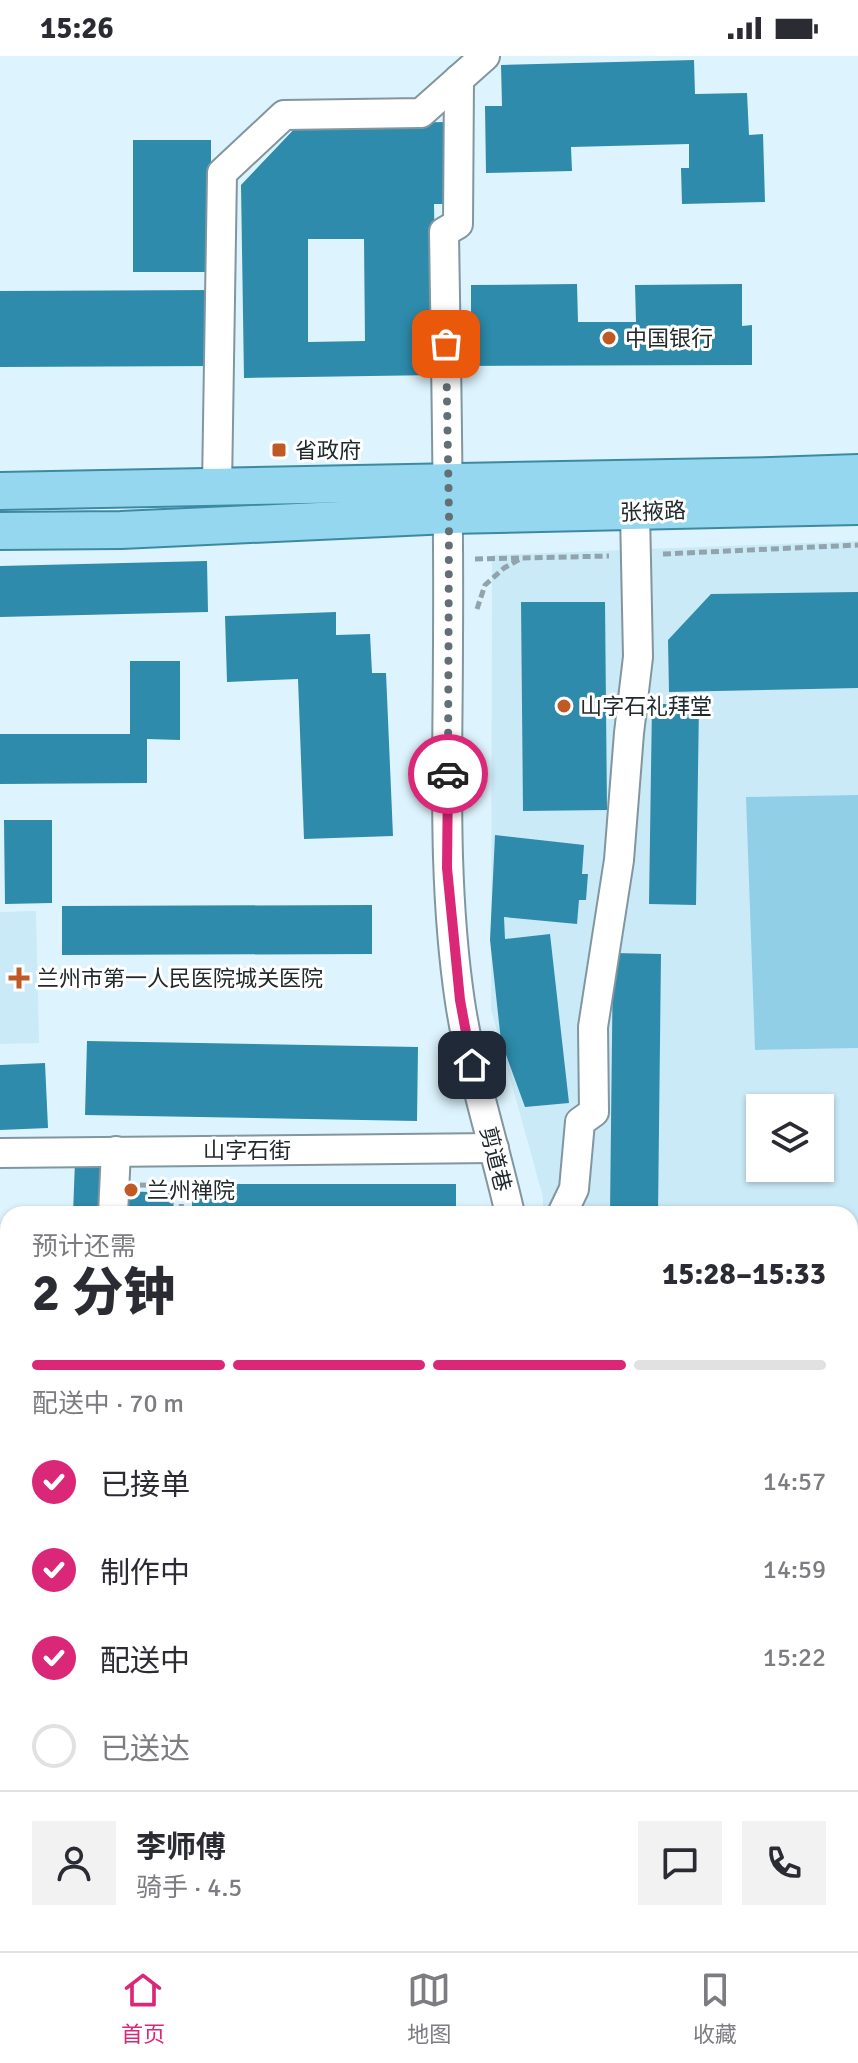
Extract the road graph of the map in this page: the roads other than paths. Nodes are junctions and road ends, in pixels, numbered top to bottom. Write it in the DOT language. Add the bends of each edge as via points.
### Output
graph roads {
  1 [pos="485,56"];
  2 [pos="459,79"];
  3 [pos="858,473"];
  4 [pos="217,487"];
  5 [pos="0,491"];
  6 [pos="448,499"];
  7 [pos="858,506"];
  8 [pos="635,512"];
  9 [pos="0,531"];
  10 [pos="494,1148"];
  11 [pos="116,1151"];
  12 [pos="0,1153"];
  13 [pos="114,1206"];
  14 [pos="508,1206"];
  15 [pos="566,1206"];
  1 -- 2 [label="street"];
  2 -- 4 [label="street" via="421,113 284,115 222,173"];
  2 -- 6 [label="street, 剪道巷" via="458,224 444,232"];
  3 -- 6 [label="main road"];
  4 -- 5 [label="main road"];
  4 -- 6 [label="main road"];
  6 -- 8 [label="main road, 张掖路"];
  6 -- 9 [label="main road" via="121,530"];
  6 -- 10 [label="street, 剪道巷" via="447,868 460,1000"];
  7 -- 8 [label="main road, 张掖路"];
  8 -- 15 [label="street" via="638,657 619,860 593,1027 594,1112 580,1122 574,1189"];
  10 -- 11 [label="street, 山字石街"];
  10 -- 14 [label="street, 剪道巷"];
  11 -- 12 [label="street, 山字石街"];
  11 -- 13 [label="street"];
}
